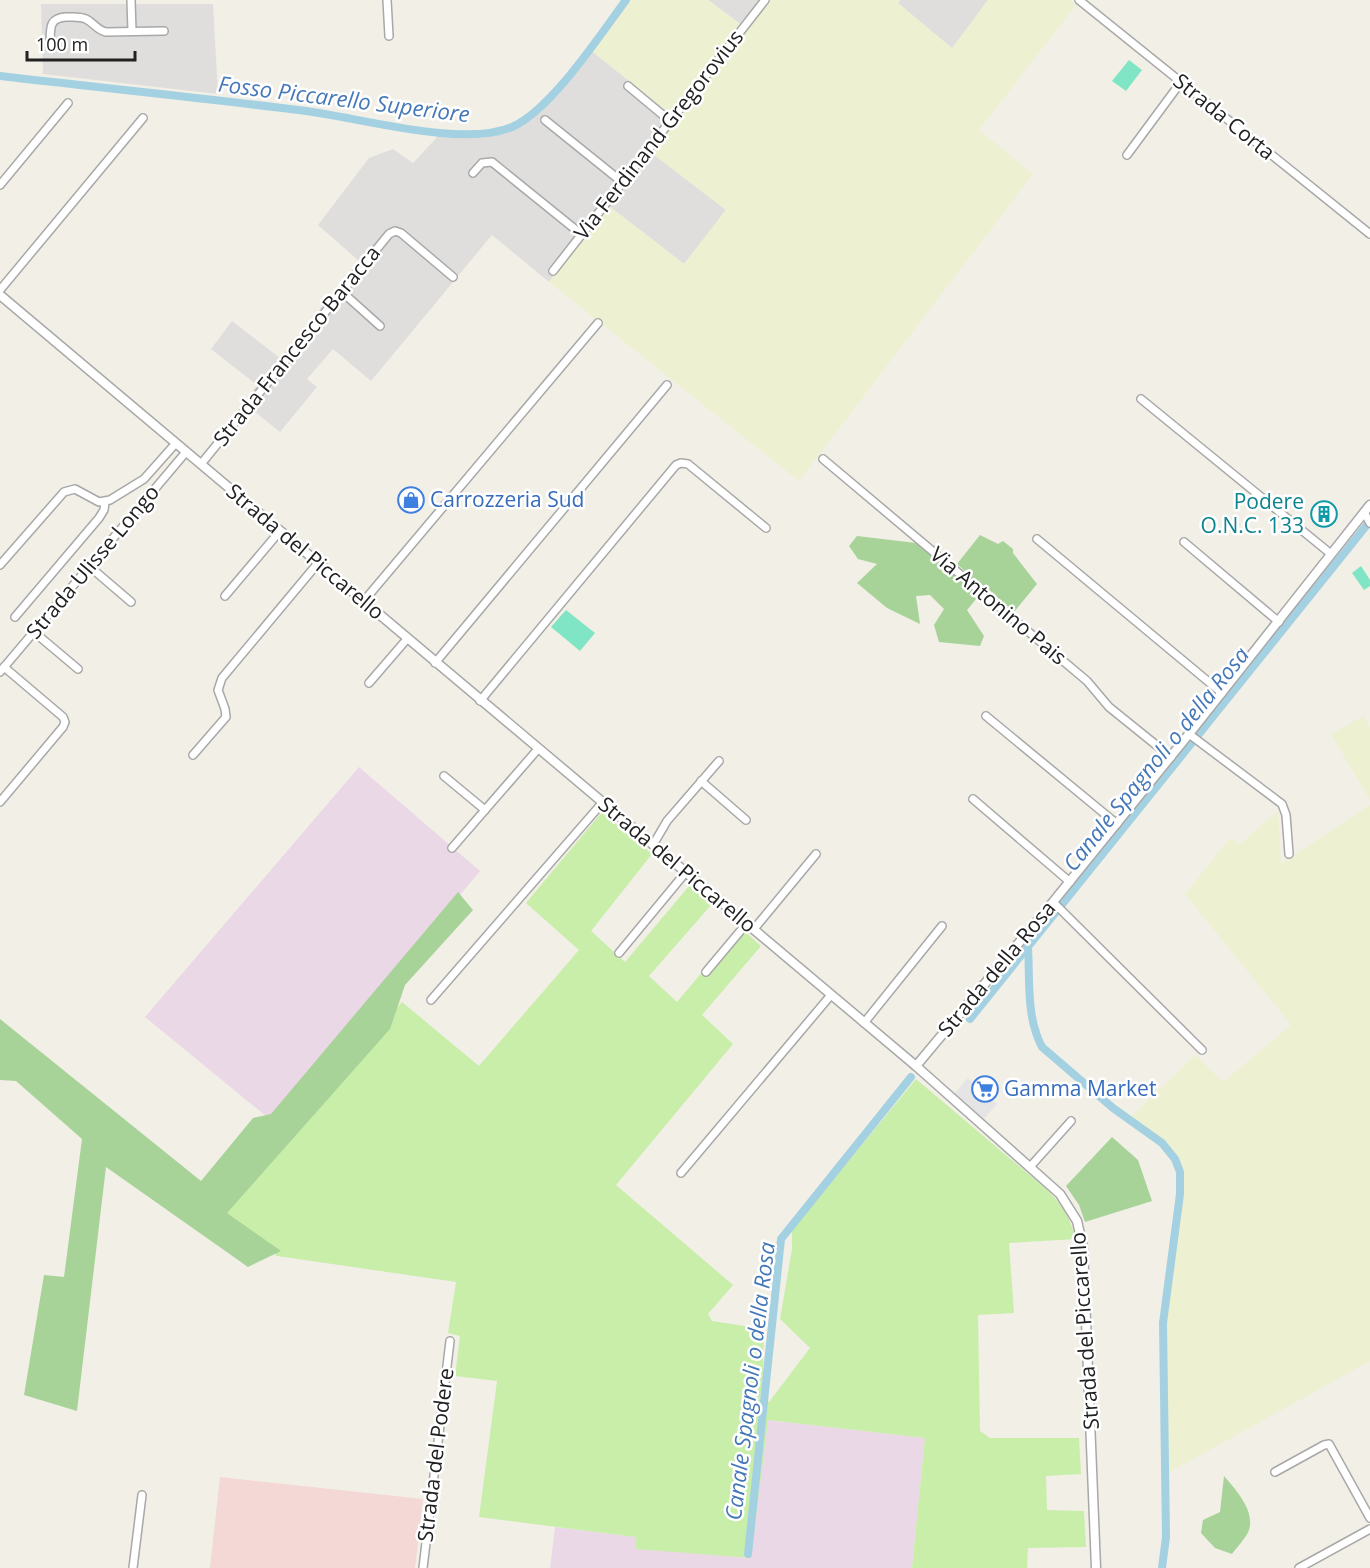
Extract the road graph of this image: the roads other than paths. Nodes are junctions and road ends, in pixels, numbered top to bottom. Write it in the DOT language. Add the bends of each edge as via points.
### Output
graph roads {
  1 [pos="131,0"];
  2 [pos="387,0"];
  3 [pos="765,0"];
  4 [pos="1079,0"];
  5 [pos="132,31"];
  6 [pos="164,31"];
  7 [pos="388,36"];
  8 [pos="50,46"];
  9 [pos="1181,82"];
  10 [pos="628,86"];
  11 [pos="68,104"];
  12 [pos="143,118"];
  13 [pos="545,120"];
  14 [pos="670,121"];
  15 [pos="1127,155"];
  16 [pos="473,173"];
  17 [pos="622,182"];
  18 [pos="0,185"];
  19 [pos="581,234"];
  20 [pos="1370,234"];
  21 [pos="553,271"];
  22 [pos="453,277"];
  23 [pos="341,291"];
  24 [pos="1,295"];
  25 [pos="598,323"];
  26 [pos="380,326"];
  27 [pos="667,385"];
  28 [pos="1141,399"];
  29 [pos="176,443"];
  30 [pos="186,452"];
  31 [pos="823,459"];
  32 [pos="201,464"];
  33 [pos="105,502"];
  34 [pos="1367,509"];
  35 [pos="1370,523"];
  36 [pos="766,528"];
  37 [pos="280,531"];
  38 [pos="1036,538"];
  39 [pos="1184,542"];
  40 [pos="1332,554"];
  41 [pos="318,563"];
  42 [pos="0,565"];
  43 [pos="89,566"];
  44 [pos="225,596"];
  45 [pos="131,602"];
  46 [pos="363,602"];
  47 [pos="15,617"];
  48 [pos="1279,622"];
  49 [pos="34,632"];
  50 [pos="407,639"];
  51 [pos="435,663"];
  52 [pos="2,669"];
  53 [pos="78,669"];
  54 [pos="369,683"];
  55 [pos="1222,693"];
  56 [pos="480,700"];
  57 [pos="986,716"];
  58 [pos="1189,734"];
  59 [pos="538,749"];
  60 [pos="193,755"];
  61 [pos="1171,757"];
  62 [pos="719,761"];
  63 [pos="444,776"];
  64 [pos="702,781"];
  65 [pos="973,799"];
  66 [pos="0,802"];
  67 [pos="603,802"];
  68 [pos="485,810"];
  69 [pos="746,820"];
  70 [pos="1117,824"];
  71 [pos="653,844"];
  72 [pos="452,848"];
  73 [pos="816,854"];
  74 [pos="1289,855"];
  75 [pos="686,872"];
  76 [pos="1070,882"];
  77 [pos="1053,902"];
  78 [pos="751,926"];
  79 [pos="942,926"];
  80 [pos="618,953"];
  81 [pos="706,972"];
  82 [pos="831,995"];
  83 [pos="431,1000"];
  84 [pos="864,1023"];
  85 [pos="1202,1050"];
  86 [pos="916,1066"];
  87 [pos="1071,1121"];
  88 [pos="1030,1167"];
  89 [pos="681,1173"];
  90 [pos="450,1341"];
  91 [pos="1275,1472"];
  92 [pos="142,1495"];
  93 [pos="1370,1518"];
  94 [pos="1370,1529"];
  95 [pos="133,1568"];
  96 [pos="423,1568"];
  97 [pos="1096,1568"];
  98 [pos="1299,1568"];
  1 -- 5 [label="street"];
  2 -- 7 [label="street"];
  3 -- 14 [label="street, Via Ferdinand Gregorovius"];
  4 -- 9 [label="street, Strada Corta"];
  5 -- 6 [label="street"];
  5 -- 8 [label="street" via="104,31 82,18 58,18 51,26"];
  9 -- 15 [label="street"];
  9 -- 20 [label="street, Strada Corta"];
  10 -- 14 [label="street"];
  11 -- 18 [label="street"];
  12 -- 24 [label="street"];
  13 -- 17 [label="street"];
  14 -- 17 [label="street, Via Ferdinand Gregorovius"];
  16 -- 19 [label="street" via="482,163 492,162"];
  17 -- 19 [label="street, Via Ferdinand Gregorovius"];
  19 -- 21 [label="street, Via Ferdinand Gregorovius"];
  22 -- 23 [label="street, Strada Francesco Baracca" via="395,231"];
  23 -- 26 [label="street"];
  23 -- 32 [label="street, Strada Francesco Baracca"];
  24 -- 29 [label="street, Strada del Piccarello"];
  25 -- 46 [label="street"];
  27 -- 51 [label="street"];
  28 -- 40 [label="street"];
  29 -- 30 [label="street, Strada del Piccarello"];
  29 -- 33 [label="street" via="144,479"];
  30 -- 32 [label="street, Strada del Piccarello"];
  30 -- 43 [label="street, Strada Ulisse Longo"];
  31 -- 61 [label="street, Via Antonino Pais" via="1087,681 1109,707"];
  32 -- 37 [label="street, Strada del Piccarello"];
  33 -- 42 [label="street" via="75,489 66,490"];
  33 -- 47 [label="street" via="104,512"];
  34 -- 35 [label="street"];
  34 -- 40 [label="street, Strada della Rosa"];
  36 -- 56 [label="street" via="688,464 676,465"];
  37 -- 41 [label="street, Strada del Piccarello"];
  37 -- 44 [label="street"];
  38 -- 55 [label="street"];
  39 -- 48 [label="street"];
  40 -- 48 [label="street, Strada della Rosa"];
  41 -- 46 [label="street, Strada del Piccarello"];
  41 -- 60 [label="street" via="222,678 218,690 226,717"];
  43 -- 45 [label="street"];
  43 -- 49 [label="street, Strada Ulisse Longo"];
  46 -- 50 [label="street, Strada del Piccarello"];
  48 -- 55 [label="street, Strada della Rosa"];
  49 -- 52 [label="street, Strada Ulisse Longo"];
  49 -- 53 [label="street"];
  50 -- 51 [label="street, Strada del Piccarello"];
  50 -- 54 [label="street"];
  51 -- 56 [label="street, Strada del Piccarello"];
  52 -- 66 [label="street" via="65,722"];
  55 -- 58 [label="street, Strada della Rosa"];
  56 -- 59 [label="street, Strada del Piccarello"];
  57 -- 70 [label="street"];
  58 -- 61 [label="street, Strada della Rosa"];
  58 -- 74 [label="street" via="1282,804 1287,818"];
  59 -- 67 [label="street, Strada del Piccarello"];
  59 -- 68 [label="street"];
  61 -- 70 [label="street, Strada della Rosa"];
  62 -- 64 [label="street"];
  63 -- 68 [label="street"];
  64 -- 69 [label="street"];
  64 -- 71 [label="street"];
  65 -- 76 [label="street"];
  67 -- 71 [label="street, Strada del Piccarello"];
  67 -- 83 [label="street"];
  68 -- 72 [label="street"];
  70 -- 76 [label="street, Strada della Rosa"];
  71 -- 75 [label="street, Strada del Piccarello"];
  73 -- 78 [label="street"];
  75 -- 78 [label="street, Strada del Piccarello"];
  75 -- 80 [label="street"];
  76 -- 77 [label="street, Strada della Rosa"];
  77 -- 85 [label="street"];
  77 -- 86 [label="street, Strada della Rosa"];
  78 -- 81 [label="street"];
  78 -- 82 [label="street, Strada del Piccarello"];
  79 -- 84 [label="street"];
  82 -- 84 [label="street, Strada del Piccarello"];
  82 -- 89 [label="street"];
  84 -- 86 [label="street, Strada del Piccarello"];
  86 -- 88 [label="street, Strada del Piccarello"];
  87 -- 88 [label="street"];
  88 -- 97 [label="street, Strada del Piccarello" via="1064,1199 1082,1238"];
  90 -- 96 [label="street, Strada del Podere"];
  91 -- 93 [label="street" via="1329,1444"];
  92 -- 95 [label="street"];
  94 -- 98 [label="street"];
}
